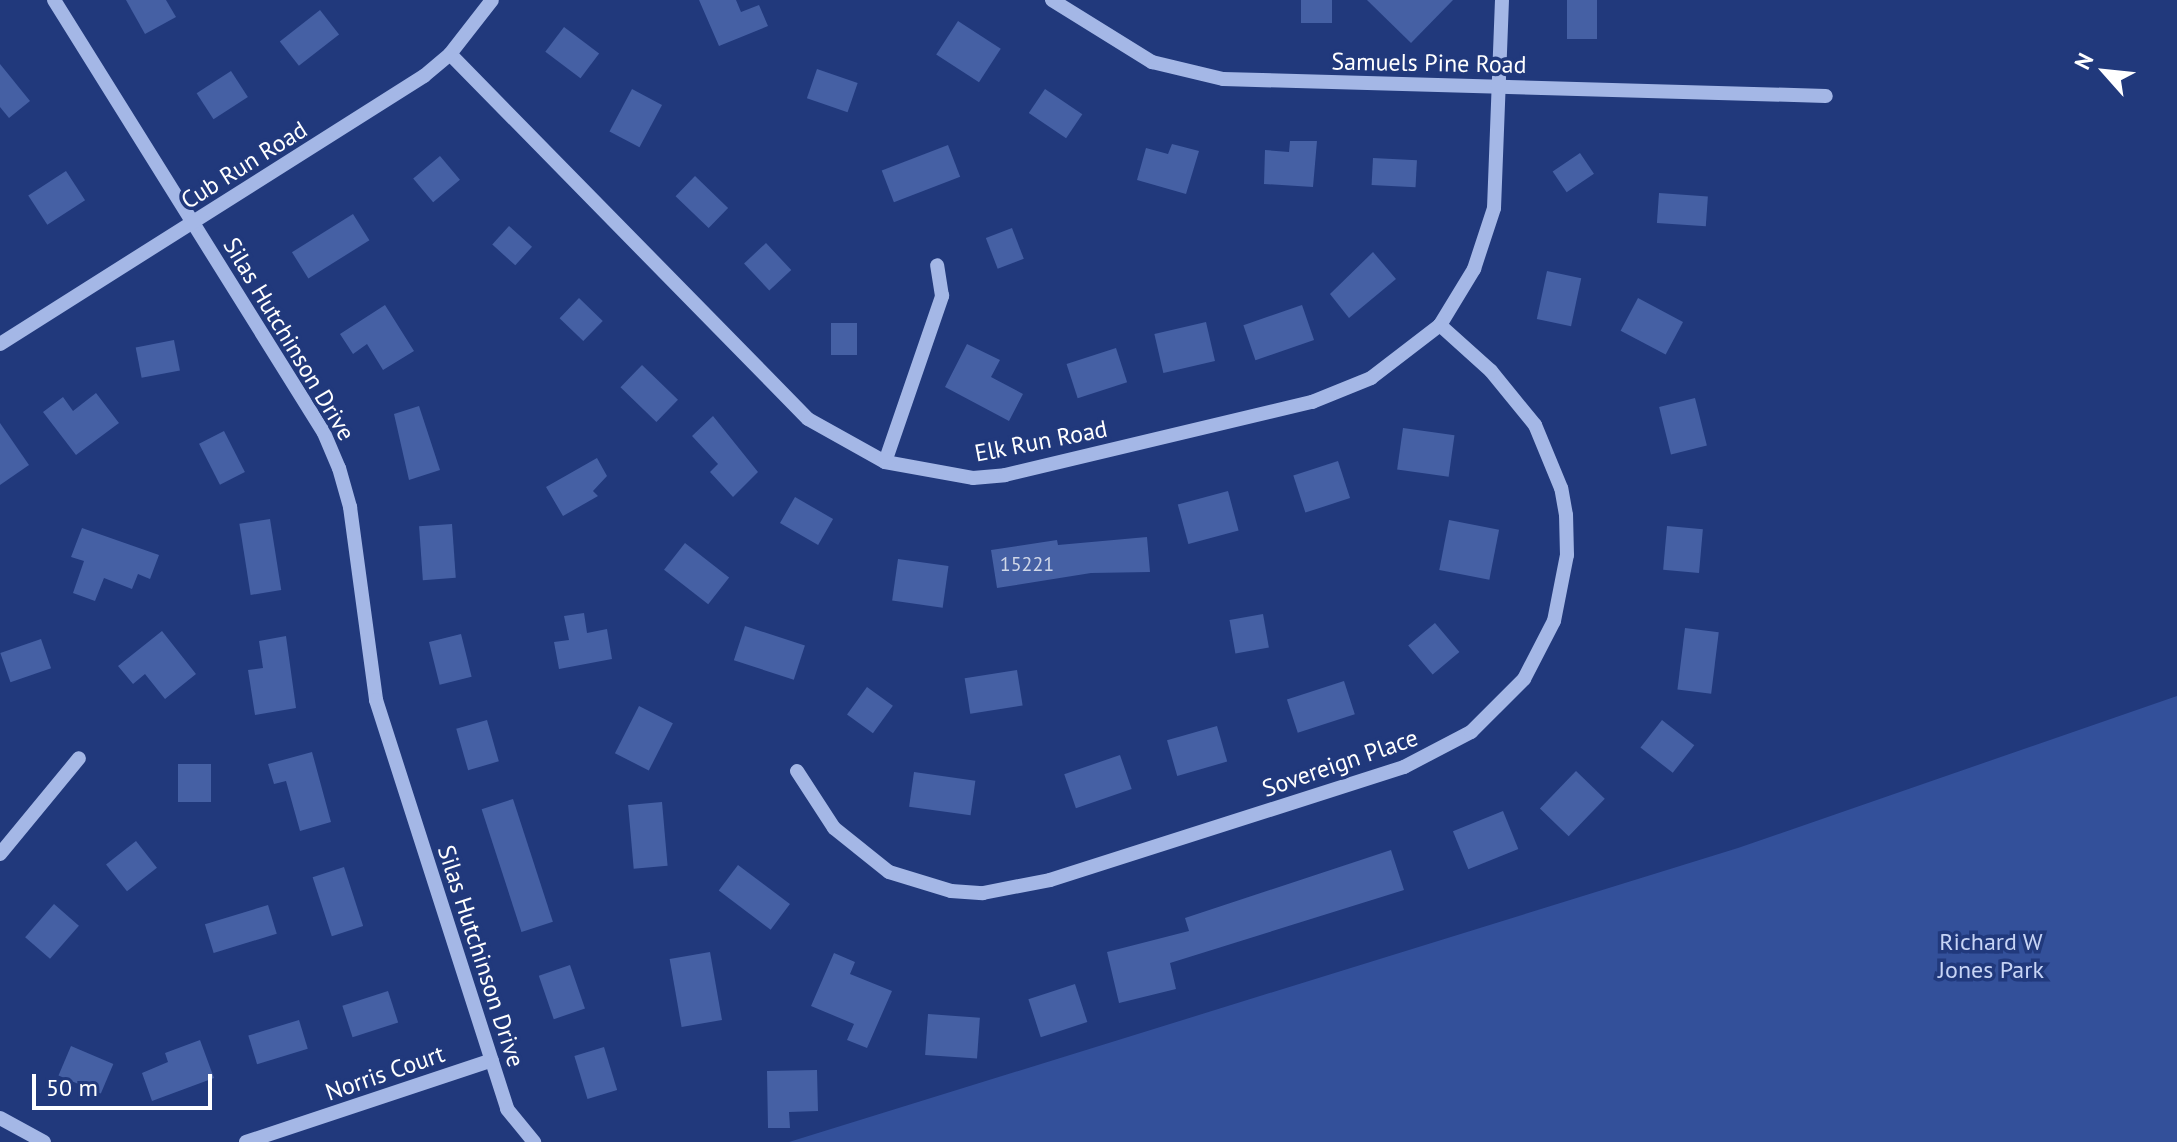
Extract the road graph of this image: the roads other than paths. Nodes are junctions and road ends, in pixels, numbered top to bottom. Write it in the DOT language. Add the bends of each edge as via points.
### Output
graph roads {
  1 [pos="54,0"];
  2 [pos="492,0"];
  3 [pos="1052,0"];
  4 [pos="1502,0"];
  5 [pos="450,54"];
  6 [pos="1500,87"];
  7 [pos="1826,96"];
  8 [pos="194,223"];
  9 [pos="937,265"];
  10 [pos="1440,325"];
  11 [pos="0,344"];
  12 [pos="885,462"];
  13 [pos="79,758"];
  14 [pos="797,771"];
  15 [pos="0,854"];
  16 [pos="492,1060"];
  17 [pos="0,1118"];
  18 [pos="44,1142"];
  19 [pos="246,1142"];
  20 [pos="534,1142"];
  1 -- 8 [label="street, Silas Hutchinson Drive"];
  2 -- 5 [label="street, Cub Run Road"];
  3 -- 6 [label="street, Samuels Pine Road" via="1129,51 1199,76"];
  4 -- 6 [label="street, Elk Run Road"];
  5 -- 8 [label="street, Cub Run Road" via="424,76"];
  5 -- 12 [label="street, Elk Run Road" via="808,419"];
  6 -- 7 [label="street, Samuels Pine Road"];
  6 -- 10 [label="street, Elk Run Road" via="1489,229 1474,269"];
  8 -- 11 [label="street, Cub Run Road"];
  8 -- 16 [label="street, Silas Hutchinson Drive" via="324,433 339,468 350,507 376,700"];
  9 -- 12 [label="street" via="942,296"];
  10 -- 12 [label="street, Elk Run Road" via="1371,378 1312,402 1005,475 941,476"];
  10 -- 14 [label="street, Sovereign Place" via="1491,371 1535,425 1561,488 1566,515 1562,595 1544,645 1508,698 1471,732 1404,767 1050,880 983,893 919,884 889,872 834,828"];
  13 -- 15 [label="street"];
  16 -- 19 [label="street, Norris Court"];
  16 -- 20 [label="street, Silas Hutchinson Drive" via="507,1109"];
  17 -- 18 [label="street"];
}
